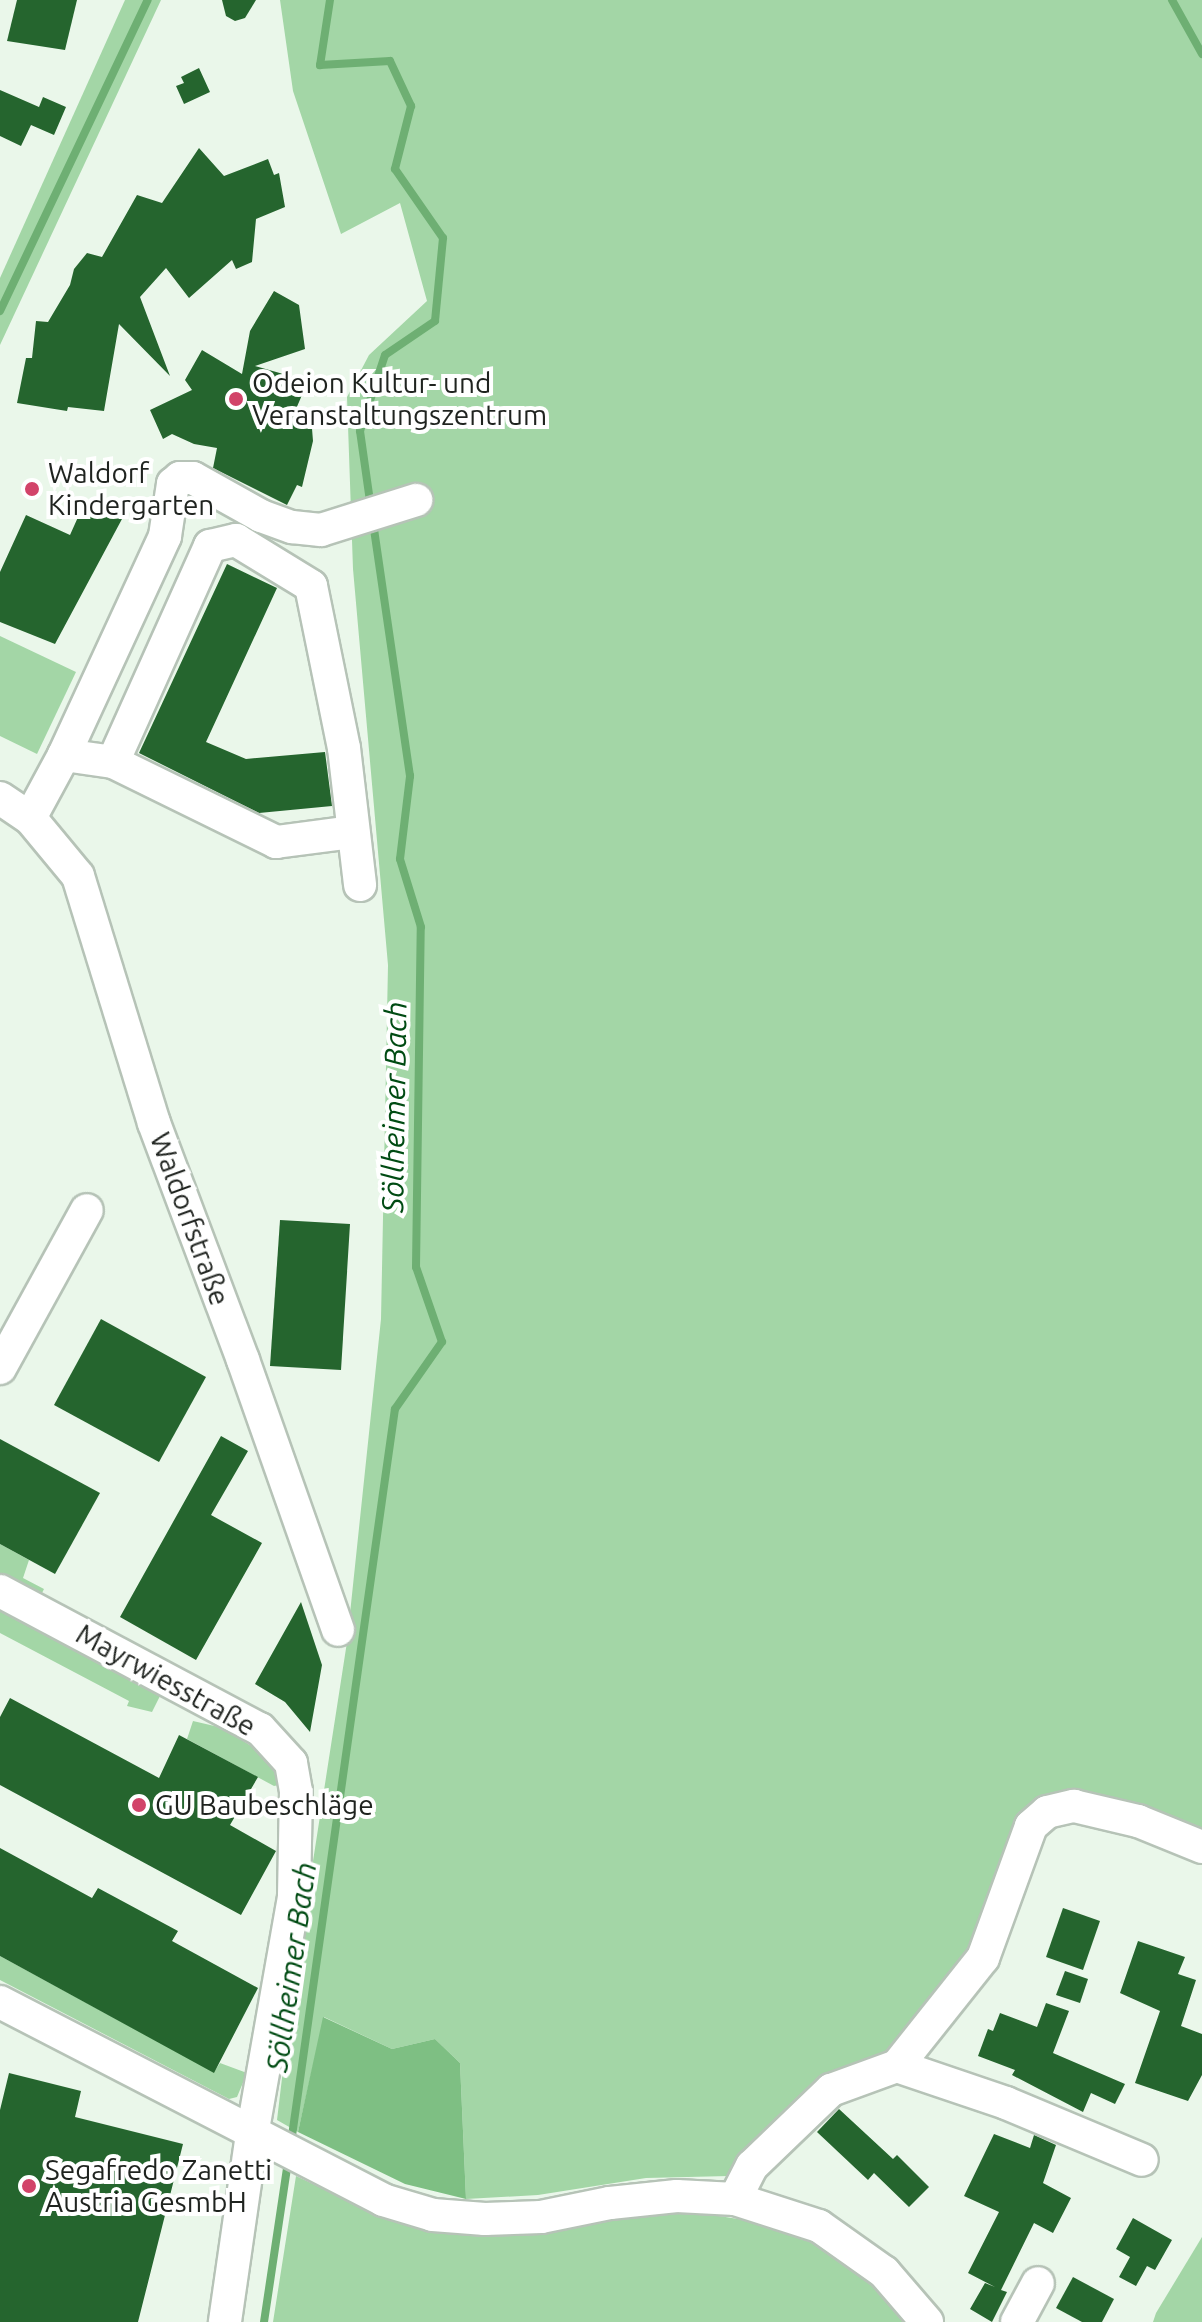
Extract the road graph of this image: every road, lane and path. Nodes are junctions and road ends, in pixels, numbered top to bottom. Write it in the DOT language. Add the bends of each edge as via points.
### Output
graph roads {
  1 [pos="409,502"];
  2 [pos="64,755"];
  3 [pos="113,762"];
  4 [pos="0,798"];
  5 [pos="30,818"];
  6 [pos="353,832"];
  7 [pos="360,885"];
  8 [pos="87,1210"];
  9 [pos="0,1368"];
  10 [pos="0,1591"];
  11 [pos="338,1630"];
  12 [pos="1202,1847"];
  13 [pos="0,2002"];
  14 [pos="897,2066"];
  15 [pos="256,2137"];
  16 [pos="1142,2160"];
  17 [pos="735,2199"];
  18 [pos="1038,2283"];
  19 [pos="225,2322"];
  20 [pos="927,2322"];
  21 [pos="1017,2322"];
  1 -- 2 [label="street" via="321,530 292,527 193,478 180,478 173,484 165,536"];
  2 -- 3 [label="street"];
  2 -- 5 [label="street"];
  3 -- 6 [label="street" via="276,842"];
  3 -- 6 [label="street" via="210,546 236,540 311,586 344,748"];
  4 -- 5 [label="street, Waldorfstraße"];
  5 -- 11 [label="street, Waldorfstraße" via="78,876 154,1123"];
  6 -- 7 [label="street"];
  8 -- 9 [label="street"];
  10 -- 15 [label="street, Mayrwiesstraße" via="260,1729 291,1763 296,1791 294,1897"];
  12 -- 14 [label="street" via="1138,1821 1074,1806 1047,1812 1031,1826 983,1958"];
  13 -- 15 [label="street"];
  14 -- 16 [label="street" via="1003,2101"];
  14 -- 17 [label="street" via="831,2090 752,2166"];
  15 -- 17 [label="street" via="383,2200 433,2215 541,2217 677,2196"];
  15 -- 19 [label="street, Mayrwiesstraße"];
  17 -- 20 [label="street" via="819,2226 884,2272"];
  18 -- 21 [label="street"];
}
